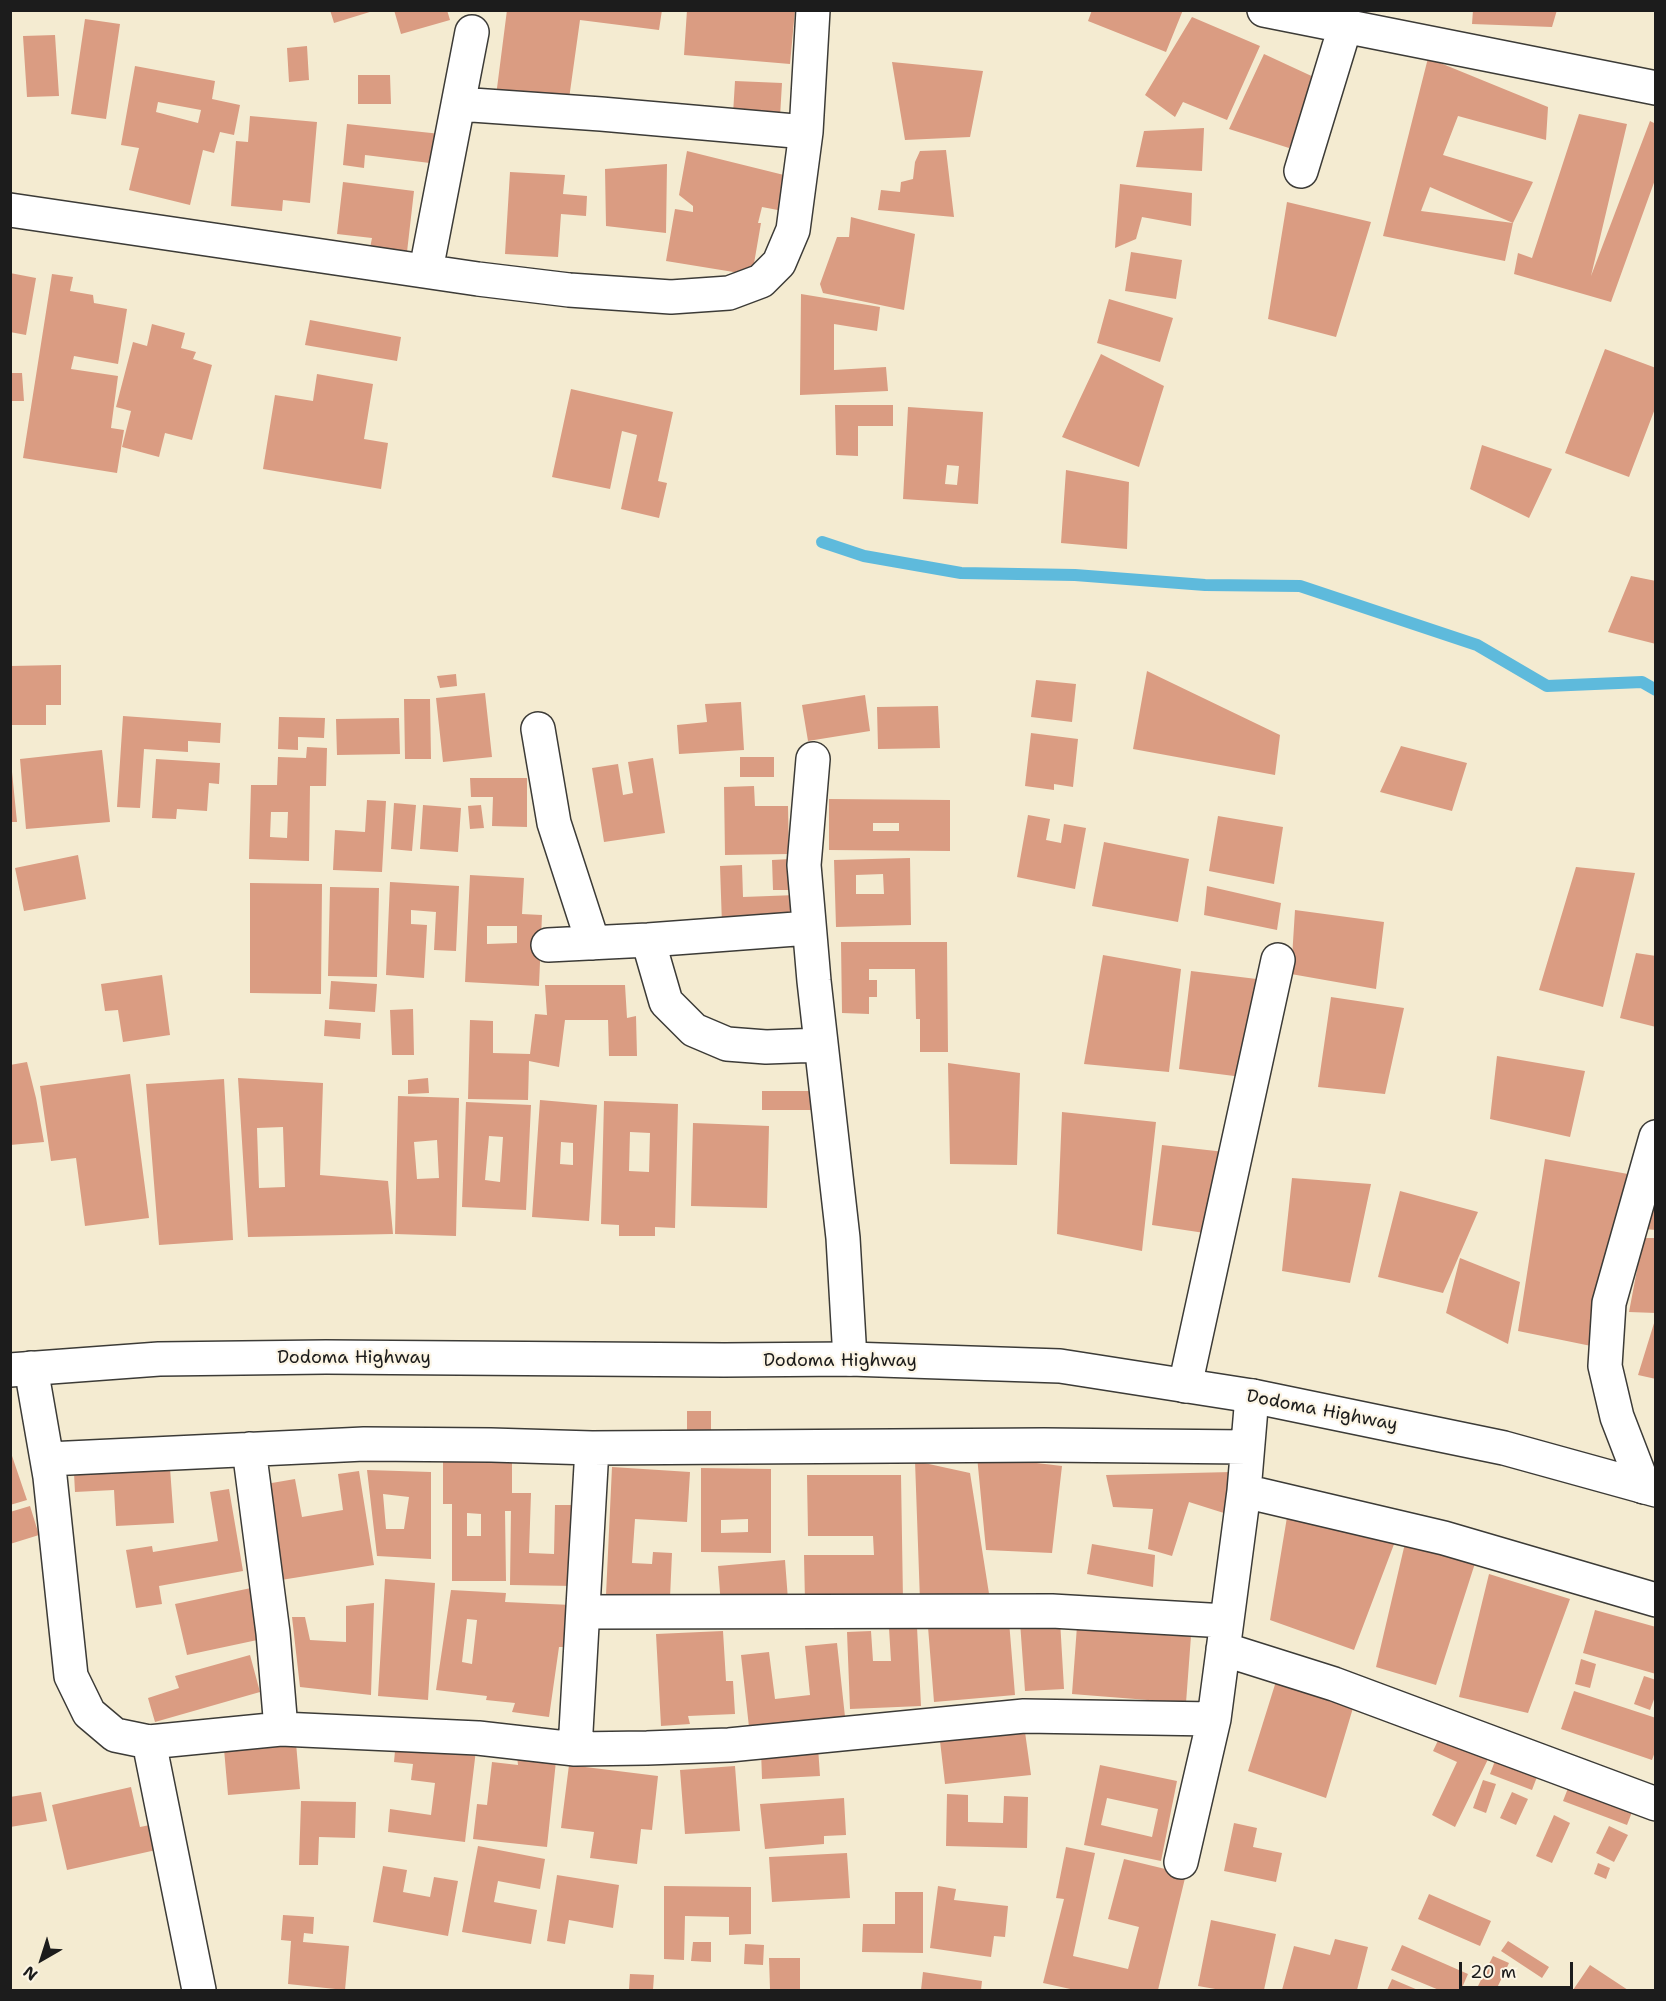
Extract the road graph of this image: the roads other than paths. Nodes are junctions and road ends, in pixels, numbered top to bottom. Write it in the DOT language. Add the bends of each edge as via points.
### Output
graph roads {
  1 [pos="813,10"];
  2 [pos="1264,10"];
  3 [pos="1345,27"];
  4 [pos="472,32"];
  5 [pos="1656,88"];
  6 [pos="458,104"];
  7 [pos="806,132"];
  8 [pos="1301,171"];
  9 [pos="10,210"];
  10 [pos="426,270"];
  11 [pos="538,729"];
  12 [pos="813,759"];
  13 [pos="809,928"];
  14 [pos="648,940"];
  15 [pos="593,943"];
  16 [pos="548,945"];
  17 [pos="1278,960"];
  18 [pos="821,1045"];
  19 [pos="1656,1137"];
  20 [pos="850,1359"];
  21 [pos="21,1369"];
  22 [pos="1185,1386"];
  23 [pos="1252,1396"];
  24 [pos="1247,1447"];
  25 [pos="592,1448"];
  26 [pos="249,1449"];
  27 [pos="48,1459"];
  28 [pos="1650,1488"];
  29 [pos="1244,1491"];
  30 [pos="1656,1600"];
  31 [pos="584,1612"];
  32 [pos="1225,1635"];
  33 [pos="1214,1719"];
  34 [pos="281,1730"];
  35 [pos="149,1742"];
  36 [pos="575,1749"];
  37 [pos="1656,1804"];
  38 [pos="1181,1862"];
  39 [pos="199,1990"];
  1 -- 7 [label="main road"];
  2 -- 3 [label="main road"];
  3 -- 5 [label="main road"];
  3 -- 8 [label="main road"];
  4 -- 6 [label="main road"];
  6 -- 7 [label="main road"];
  6 -- 10 [label="main road"];
  7 -- 10 [label="main road" via="793,230 778,263 761,281 729,294 671,297 569,290"];
  9 -- 10 [label="main road"];
  11 -- 15 [label="main road" via="554,823"];
  12 -- 13 [label="main road" via="804,865"];
  13 -- 14 [label="main road"];
  13 -- 18 [label="main road"];
  14 -- 15 [label="main road"];
  14 -- 18 [label="main road" via="666,1002 694,1030 727,1044"];
  15 -- 16 [label="main road"];
  17 -- 22 [label="main road"];
  18 -- 20 [label="main road" via="843,1238"];
  19 -- 28 [label="main road" via="1609,1303 1605,1366 1617,1417"];
  20 -- 21 [label="main road, Dodoma Highway" via="159,1359"];
  20 -- 22 [label="main road, Dodoma Highway" via="1060,1366"];
  21 -- 27 [label="main road"];
  22 -- 23 [label="main road, Dodoma Highway"];
  23 -- 24 [label="main road"];
  23 -- 28 [label="main road, Dodoma Highway" via="1504,1448"];
  24 -- 25 [label="main road"];
  24 -- 29 [label="main road"];
  25 -- 26 [label="main road" via="364,1444"];
  25 -- 31 [label="main road"];
  26 -- 27 [label="main road"];
  26 -- 34 [label="main road" via="273,1633"];
  27 -- 35 [label="main road" via="71,1676 89,1713 115,1735"];
  29 -- 30 [label="main road" via="1444,1538"];
  29 -- 32 [label="main road"];
  31 -- 32 [label="main road" via="1052,1611"];
  31 -- 36 [label="main road"];
  32 -- 33 [label="main road"];
  32 -- 37 [label="main road" via="1335,1684"];
  33 -- 36 [label="main road" via="1024,1716 729,1745"];
  33 -- 38 [label="main road"];
  34 -- 35 [label="main road"];
  34 -- 36 [label="main road" via="478,1738"];
  35 -- 39 [label="main road"];
}
